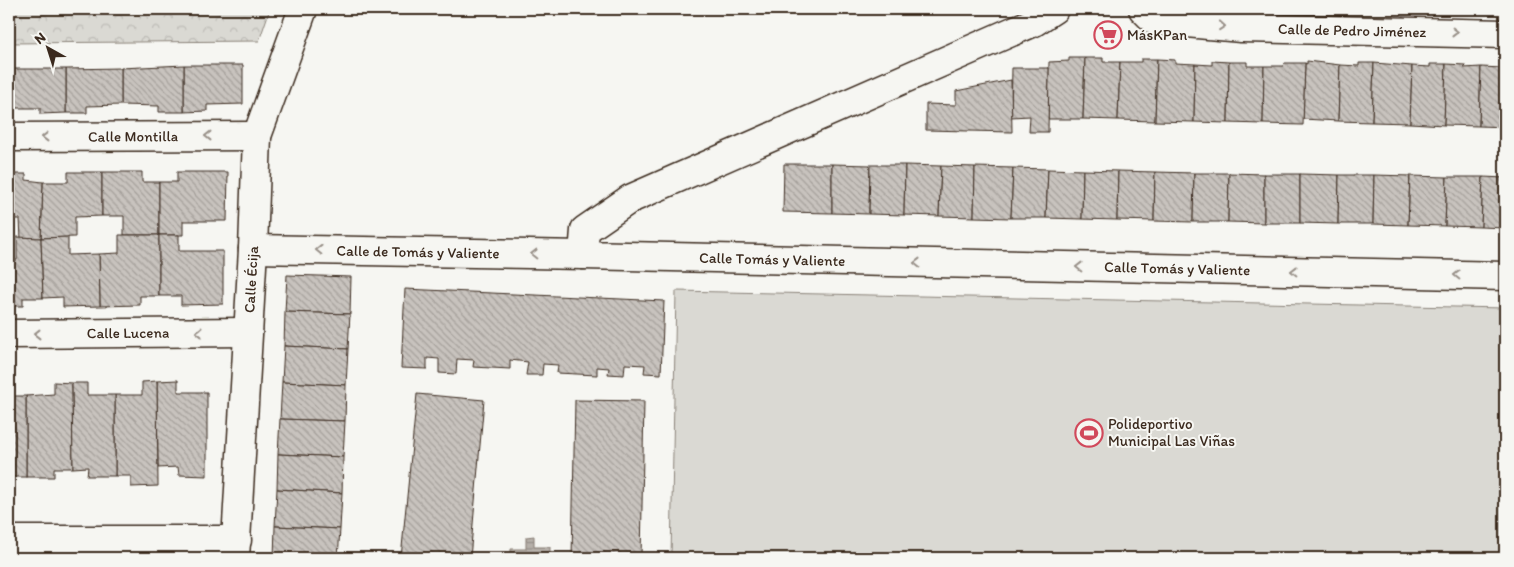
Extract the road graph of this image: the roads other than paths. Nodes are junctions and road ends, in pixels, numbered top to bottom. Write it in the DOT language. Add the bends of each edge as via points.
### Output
graph roads {
  1 [pos="303,9"];
  2 [pos="1054,9"];
  3 [pos="1143,9"];
  4 [pos="1505,34"];
  5 [pos="257,136"];
  6 [pos="9,137"];
  7 [pos="253,249"];
  8 [pos="583,255"];
  9 [pos="1505,276"];
  10 [pos="248,332"];
  11 [pos="9,334"];
  12 [pos="9,540"];
  13 [pos="236,549"];
  1 -- 5 [label="street, Calle Écija"];
  2 -- 8 [label="street" via="1034,22 630,199 584,230"];
  3 -- 4 [label="street, Calle de Pedro Jiménez, one-way" via="1154,20 1241,28"];
  5 -- 6 [label="street, Calle Montilla, one-way"];
  5 -- 7 [label="street, Calle Écija"];
  8 -- 7 [label="street, Calle de Tomás y Valiente, one-way"];
  7 -- 10 [label="street, Calle Écija"];
  9 -- 8 [label="street, Calle Tomás y Valiente, one-way"];
  10 -- 11 [label="street, Calle Lucena, one-way"];
  10 -- 13 [label="street, Calle Écija"];
  12 -- 13 [label="street"];
}
